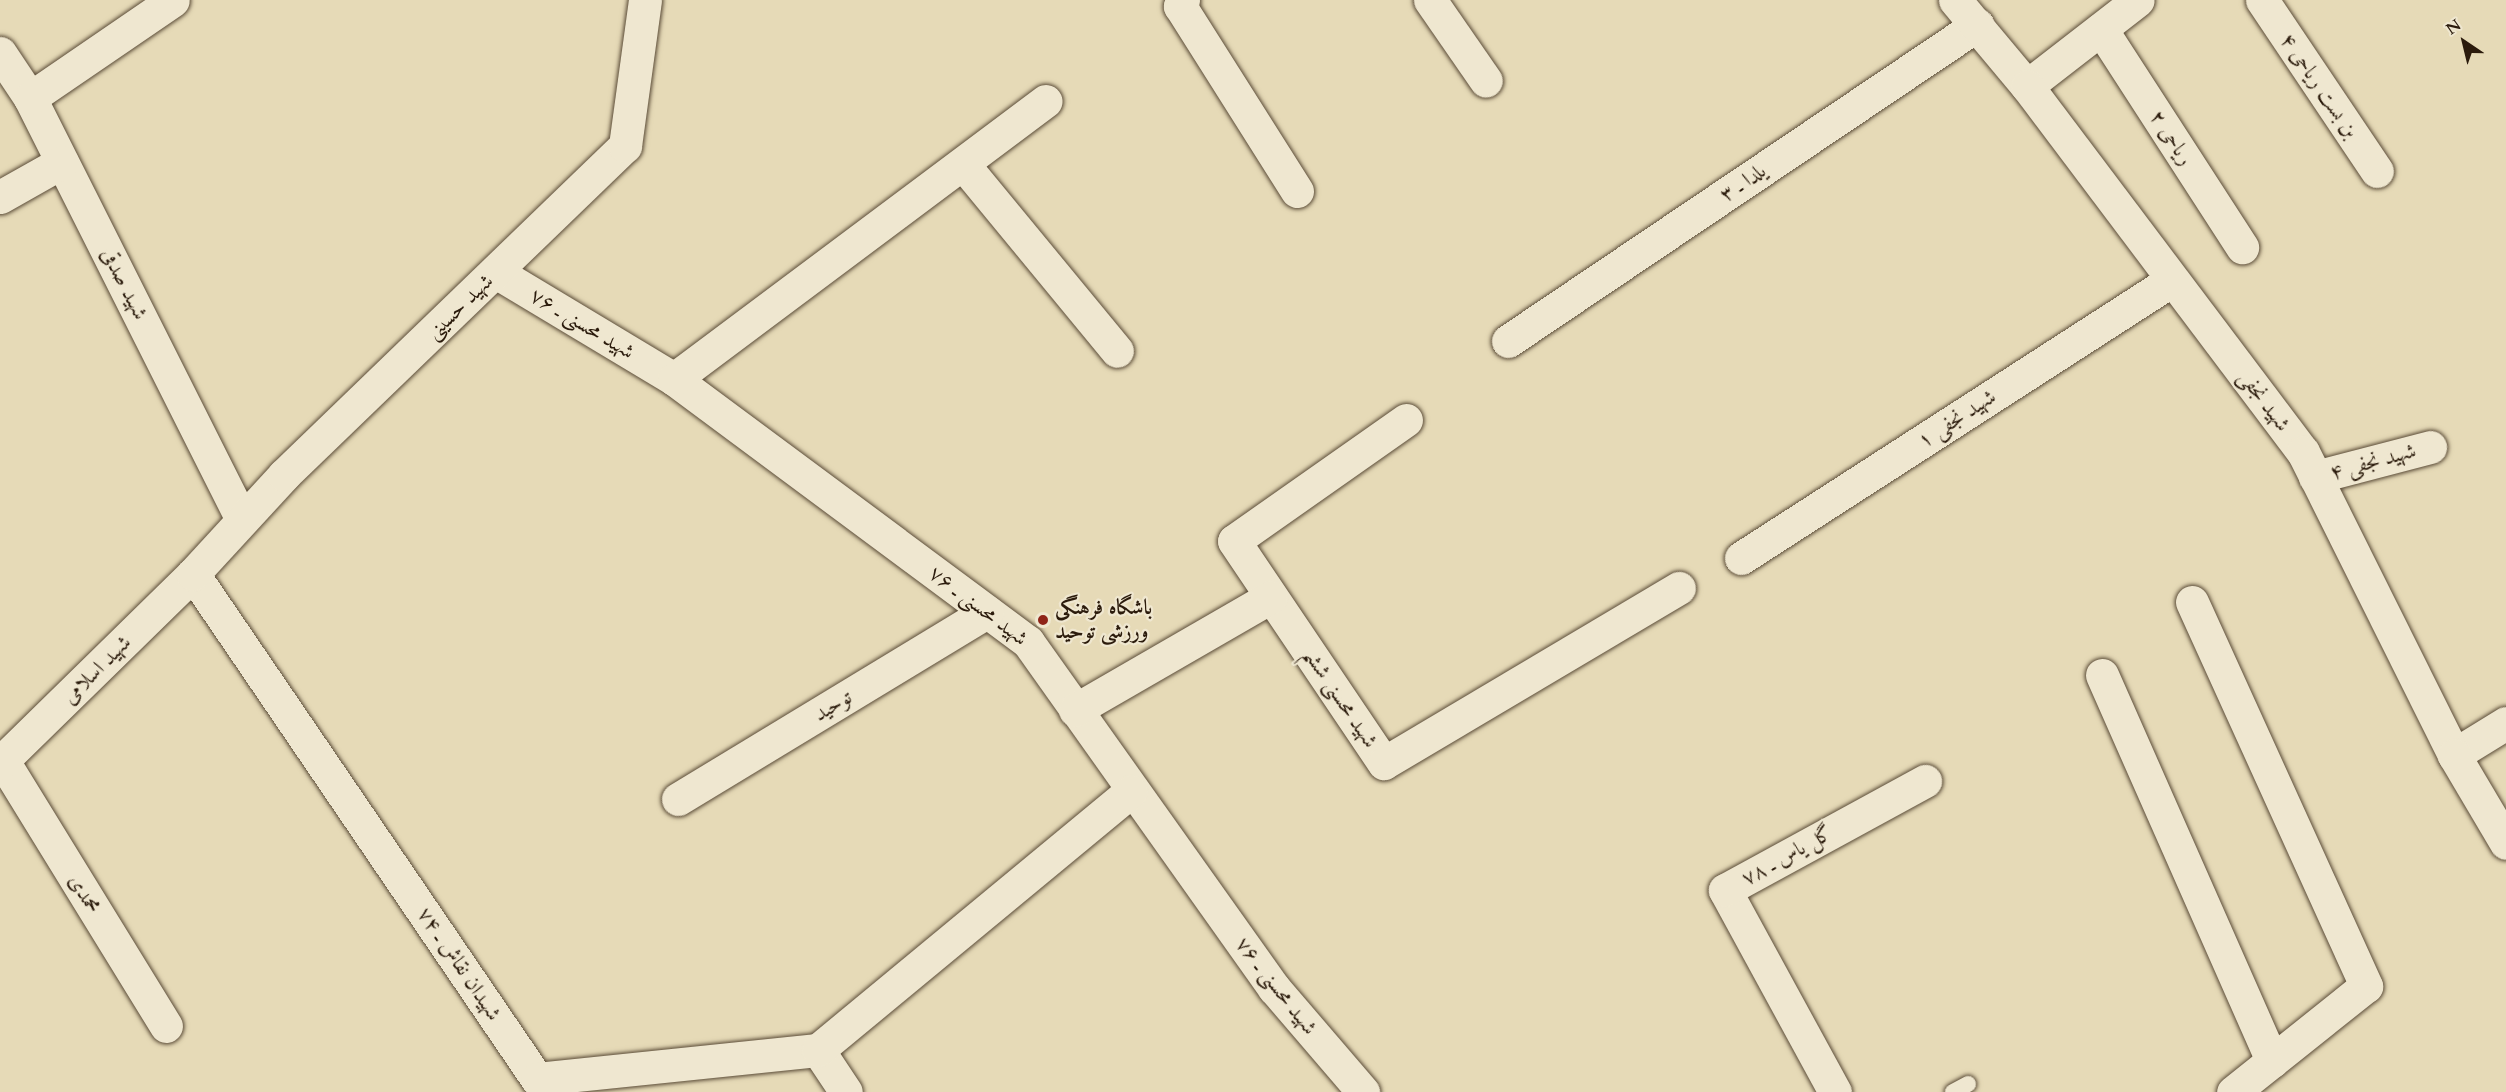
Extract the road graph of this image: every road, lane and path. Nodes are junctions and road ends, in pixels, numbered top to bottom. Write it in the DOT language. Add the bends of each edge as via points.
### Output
graph roads {
  1 [pos="173,0"];
  2 [pos="645,0"];
  3 [pos="1183,0"];
  4 [pos="1430,0"];
  5 [pos="1955,0"];
  6 [pos="2138,0"];
  7 [pos="2262,0"];
  8 [pos="1977,25"];
  9 [pos="2101,29"];
  10 [pos="0,53"];
  11 [pos="1486,81"];
  12 [pos="2026,86"];
  13 [pos="30,98"];
  14 [pos="1046,101"];
  15 [pos="62,162"];
  16 [pos="963,164"];
  17 [pos="2377,171"];
  18 [pos="1297,191"];
  19 [pos="0,196"];
  20 [pos="2242,247"];
  21 [pos="496,272"];
  22 [pos="2172,280"];
  23 [pos="1508,341"];
  24 [pos="1117,351"];
  25 [pos="674,379"];
  26 [pos="1406,420"];
  27 [pos="2430,447"];
  28 [pos="2315,477"];
  29 [pos="242,519"];
  30 [pos="1741,558"];
  31 [pos="193,574"];
  32 [pos="1679,588"];
  33 [pos="1271,597"];
  34 [pos="2192,602"];
  35 [pos="987,612"];
  36 [pos="2102,675"];
  37 [pos="1075,710"];
  38 [pos="2506,723"];
  39 [pos="2454,755"];
  40 [pos="1,762"];
  41 [pos="1925,781"];
  42 [pos="1131,791"];
  43 [pos="678,799"];
  44 [pos="2506,843"];
  45 [pos="166,1026"];
  46 [pos="818,1050"];
  47 [pos="2272,1061"];
  48 [pos="528,1085"];
  49 [pos="846,1092"];
  50 [pos="1363,1092"];
  51 [pos="1835,1092"];
  52 [pos="2233,1092"];
  1 -- 13 [label="street"];
  2 -- 21 [label="street, شهید حسینی" via="625,146"];
  3 -- 18 [label="street" via="1180,6"];
  4 -- 11 [label="street"];
  5 -- 8 [label="street, شهید نجفی"];
  6 -- 9 [label="street"];
  7 -- 17 [label="street, بن بست ریاحی ۴"];
  8 -- 12 [label="street, شهید نجفی"];
  8 -- 23 [label="street, یلدا ـ ۳"];
  9 -- 12 [label="street"];
  9 -- 20 [label="street, ریاحی ۲"];
  10 -- 13 [label="street, شهید صدقی"];
  12 -- 22 [label="street, شهید نجفی"];
  13 -- 15 [label="street, شهید صدقی"];
  14 -- 16 [label="street"];
  15 -- 19 [label="street"];
  15 -- 29 [label="street, شهید صدقی"];
  16 -- 24 [label="street"];
  16 -- 25 [label="street"];
  21 -- 25 [label="street, شهید محسنی ـ ۷۶"];
  21 -- 29 [label="street, شهید حسینی"];
  22 -- 28 [label="street, شهید نجفی" via="2303,452"];
  22 -- 30 [label="street, شهید نجفی ۱"];
  25 -- 35 [label="street, شهید محسنی ـ ۷۶"];
  26 -- 33 [label="street" via="1234,541"];
  27 -- 28 [label="street, شهید نجفی ۴"];
  28 -- 39 [label="street, شهید نجفی"];
  29 -- 31 [label="street, شهید حسینی"];
  31 -- 40 [label="street, شهید اسلامی"];
  31 -- 48 [label="street, شهیدان نقاش ـ ۷۴"];
  32 -- 33 [label="street, شهید محسنی ششم" via="1384,763"];
  33 -- 37 [label="street"];
  34 -- 47 [label="street" via="2366,986"];
  35 -- 37 [label="street, شهید محسنی ـ ۷۶" via="1028,642"];
  35 -- 43 [label="street, توحید"];
  36 -- 47 [label="street"];
  37 -- 42 [label="street, شهید محسنی ـ ۷۶"];
  38 -- 39 [label="street"];
  39 -- 44 [label="street, شهید نجفی"];
  40 -- 45 [label="street, محمدی"];
  41 -- 51 [label="street, گل یاس ـ ۷۸" via="1725,890"];
  42 -- 46 [label="street"];
  42 -- 50 [label="street, شهید محسنی ـ ۷۶" via="1274,988"];
  46 -- 48 [label="street, شهیدان نقاش ـ ۷۴"];
  46 -- 49 [label="street"];
  47 -- 52 [label="street"];
}
